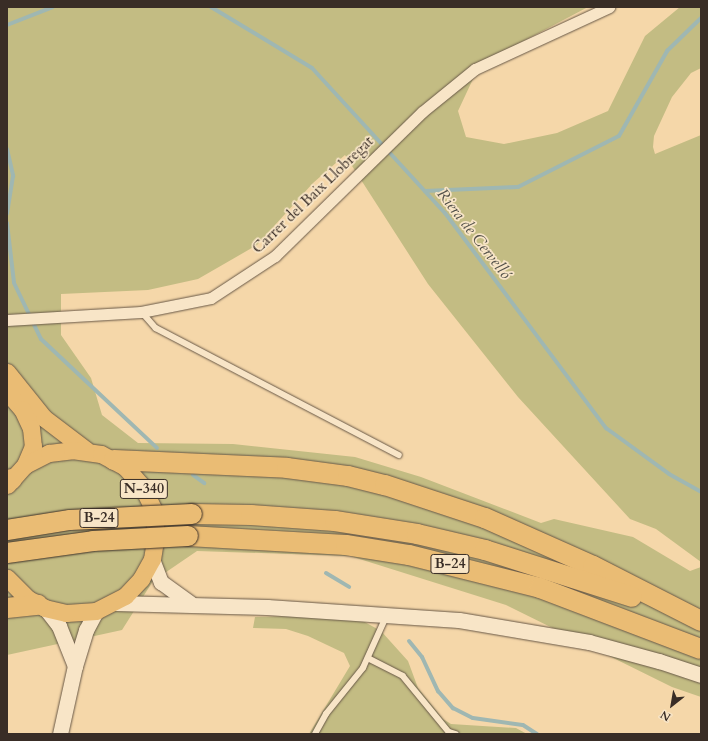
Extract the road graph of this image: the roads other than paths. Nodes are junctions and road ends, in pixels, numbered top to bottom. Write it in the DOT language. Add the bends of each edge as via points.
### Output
graph roads {
  1 [pos="609,7"];
  2 [pos="141,312"];
  3 [pos="10,319"];
  4 [pos="7,372"];
  5 [pos="7,392"];
  6 [pos="86,450"];
  7 [pos="399,455"];
  8 [pos="114,460"];
  9 [pos="13,477"];
  10 [pos="7,530"];
  11 [pos="7,553"];
  12 [pos="152,559"];
  13 [pos="7,578"];
  14 [pos="115,603"];
  15 [pos="190,603"];
  16 [pos="42,607"];
  17 [pos="7,608"];
  18 [pos="96,611"];
  19 [pos="388,613"];
  20 [pos="701,621"];
  21 [pos="701,624"];
  22 [pos="701,649"];
  23 [pos="368,658"];
  24 [pos="75,666"];
  25 [pos="701,675"];
  26 [pos="60,734"];
  27 [pos="315,734"];
  28 [pos="456,734"];
  1 -- 2 [label="street, Carrer del Baix Llobregat" via="475,69 422,112 337,192 275,256 211,298"];
  2 -- 3 [label="street, Carrer del Baix Llobregat"];
  2 -- 7 [label="lane" via="156,328"];
  4 -- 6 [label="main road, N-340" via="44,418"];
  5 -- 9 [label="main road, N-340" via="22,409 31,428 33,446"];
  6 -- 8 [label="main road, N-340"];
  6 -- 9 [label="main road, N-340" via="49,453"];
  8 -- 12 [label="main road, N-340" via="134,476 149,497 156,528"];
  8 -- 20 [label="highway" via="287,468 348,476 385,485 485,518 593,566"];
  10 -- 21 [label="highway, B-24, bridge" via="70,520 192,514 335,521 417,534 485,550 629,596"];
  11 -- 22 [label="highway, B-24, bridge" via="93,541 188,536 346,545 409,555 540,588"];
  12 -- 14 [label="main road, N-340" via="134,589"];
  12 -- 15 [label="street, N-340" via="161,582"];
  13 -- 16 [label="main road, N-340" via="18,591"];
  14 -- 15 [label="street, N-340"];
  14 -- 18 [label="main road, N-340"];
  15 -- 19 [label="street, N-340"];
  16 -- 17 [label="highway"];
  16 -- 18 [label="main road, N-340" via="66,613"];
  16 -- 24 [label="street" via="62,632"];
  18 -- 24 [label="street" via="86,630"];
  19 -- 23 [label="lane"];
  19 -- 25 [label="street, N-340" via="459,620 554,635 660,661"];
  23 -- 27 [label="lane" via="326,714"];
  23 -- 28 [label="lane" via="403,676 450,732"];
  24 -- 26 [label="street"];
}
